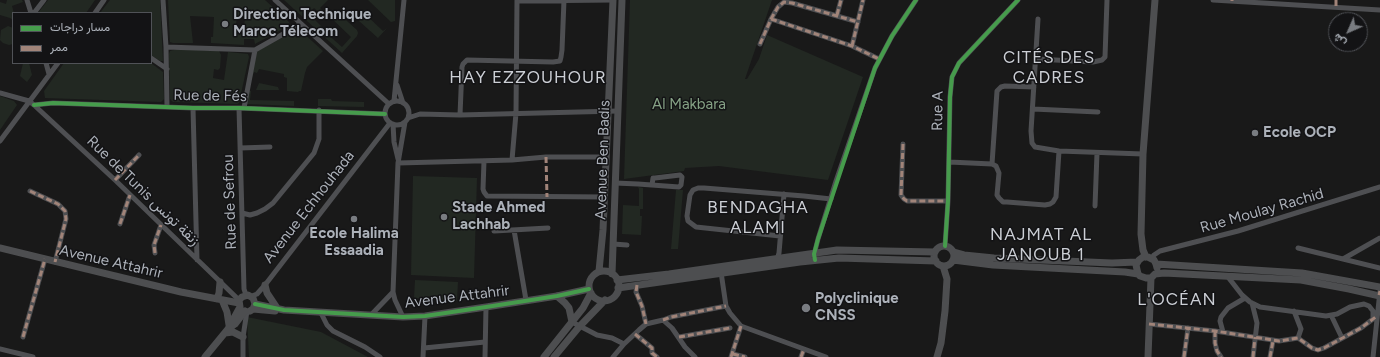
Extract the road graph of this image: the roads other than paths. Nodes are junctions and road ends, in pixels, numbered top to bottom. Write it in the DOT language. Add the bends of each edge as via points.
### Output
graph roads {
  1 [pos="27,0"];
  2 [pos="44,0"];
  3 [pos="104,0"];
  4 [pos="163,0"];
  5 [pos="275,0"];
  6 [pos="404,0"];
  7 [pos="613,0"];
  8 [pos="622,0"];
  9 [pos="841,0"];
  10 [pos="863,0"];
  11 [pos="916,0"];
  12 [pos="1018,0"];
  13 [pos="1107,0"];
  14 [pos="1155,0"];
  15 [pos="1213,0"];
  16 [pos="1336,0"];
  17 [pos="517,1"];
  18 [pos="564,1"];
  19 [pos="1232,1"];
  20 [pos="1336,7"];
  21 [pos="1380,10"];
  22 [pos="33,12"];
  23 [pos="34,12"];
  24 [pos="96,12"];
  25 [pos="837,15"];
  26 [pos="771,18"];
  27 [pos="1038,19"];
  28 [pos="858,22"];
  29 [pos="301,24"];
  30 [pos="760,44"];
  31 [pos="852,46"];
  32 [pos="166,47"];
  33 [pos="255,50"];
  34 [pos="152,59"];
  35 [pos="879,59"];
  36 [pos="1036,59"];
  37 [pos="516,60"];
  38 [pos="46,64"];
  39 [pos="57,64"];
  40 [pos="167,69"];
  41 [pos="49,74"];
  42 [pos="397,83"];
  43 [pos="1034,87"];
  44 [pos="0,93"];
  45 [pos="29,102"];
  46 [pos="403,103"];
  47 [pos="34,105"];
  48 [pos="168,107"];
  49 [pos="193,108"];
  50 [pos="241,108"];
  51 [pos="1033,109"];
  52 [pos="319,110"];
  53 [pos="409,110"];
  54 [pos="618,111"];
  55 [pos="608,112"];
  56 [pos="1098,112"];
  57 [pos="516,113"];
  58 [pos="389,114"];
  59 [pos="420,114"];
  60 [pos="460,115"];
  61 [pos="406,120"];
  62 [pos="0,141"];
  63 [pos="904,144"];
  64 [pos="270,147"];
  65 [pos="240,148"];
  66 [pos="1059,151"];
  67 [pos="1097,153"];
  68 [pos="1143,154"];
  69 [pos="139,155"];
  70 [pos="606,157"];
  71 [pos="512,160"];
  72 [pos="484,161"];
  73 [pos="949,162"];
  74 [pos="398,163"];
  75 [pos="992,164"];
  76 [pos="115,180"];
  77 [pos="615,183"];
  78 [pos="652,185"];
  79 [pos="1380,187"];
  80 [pos="30,191"];
  81 [pos="784,194"];
  82 [pos="130,195"];
  83 [pos="605,197"];
  84 [pos="831,199"];
  85 [pos="948,201"];
  86 [pos="1095,206"];
  87 [pos="242,213"];
  88 [pos="120,224"];
  89 [pos="161,225"];
  90 [pos="548,228"];
  91 [pos="514,230"];
  92 [pos="604,230"];
  93 [pos="494,231"];
  94 [pos="614,231"];
  95 [pos="780,236"];
  96 [pos="1380,238"];
  97 [pos="613,244"];
  98 [pos="627,245"];
  99 [pos="945,246"];
  100 [pos="0,248"];
  101 [pos="1298,248"];
  102 [pos="935,252"];
  103 [pos="954,252"];
  104 [pos="155,253"];
  105 [pos="814,257"];
  106 [pos="778,258"];
  107 [pos="45,259"];
  108 [pos="1343,259"];
  109 [pos="197,260"];
  110 [pos="953,260"];
  111 [pos="1151,260"];
  112 [pos="936,261"];
  113 [pos="55,262"];
  114 [pos="1137,262"];
  115 [pos="774,266"];
  116 [pos="943,266"];
  117 [pos="1379,269"];
  118 [pos="721,270"];
  119 [pos="599,272"];
  120 [pos="612,274"];
  121 [pos="1138,274"];
  122 [pos="1153,276"];
  123 [pos="1228,276"];
  124 [pos="220,282"];
  125 [pos="618,284"];
  126 [pos="265,285"];
  127 [pos="637,285"];
  128 [pos="1379,289"];
  129 [pos="590,291"];
  130 [pos="393,292"];
  131 [pos="558,296"];
  132 [pos="1245,298"];
  133 [pos="219,300"];
  134 [pos="526,300"];
  135 [pos="605,300"];
  136 [pos="248,303"];
  137 [pos="1252,304"];
  138 [pos="726,306"];
  139 [pos="486,307"];
  140 [pos="280,309"];
  141 [pos="1379,309"];
  142 [pos="1294,311"];
  143 [pos="321,313"];
  144 [pos="371,315"];
  145 [pos="1331,315"];
  146 [pos="426,316"];
  147 [pos="403,317"];
  148 [pos="1375,318"];
  149 [pos="663,320"];
  150 [pos="572,322"];
  151 [pos="646,324"];
  152 [pos="1148,324"];
  153 [pos="741,326"];
  154 [pos="579,327"];
  155 [pos="730,328"];
  156 [pos="1188,328"];
  157 [pos="227,329"];
  158 [pos="1215,331"];
  159 [pos="1223,332"];
  160 [pos="635,334"];
  161 [pos="23,337"];
  162 [pos="243,337"];
  163 [pos="679,337"];
  164 [pos="1255,337"];
  165 [pos="1298,338"];
  166 [pos="1342,338"];
  167 [pos="1273,341"];
  168 [pos="485,342"];
  169 [pos="624,344"];
  170 [pos="424,348"];
  171 [pos="0,349"];
  172 [pos="804,349"];
  173 [pos="732,355"];
  174 [pos="653,356"];
  175 [pos="33,357"];
  176 [pos="205,357"];
  177 [pos="243,357"];
  178 [pos="380,357"];
  179 [pos="423,357"];
  180 [pos="485,357"];
  181 [pos="544,357"];
  182 [pos="554,357"];
  183 [pos="613,357"];
  184 [pos="694,357"];
  185 [pos="744,357"];
  186 [pos="801,357"];
  187 [pos="826,357"];
  188 [pos="937,357"];
  189 [pos="1148,357"];
  190 [pos="1184,357"];
  191 [pos="1221,357"];
  192 [pos="1253,357"];
  193 [pos="1270,357"];
  194 [pos="1373,357"];
  1 -- 22 [label="street"];
  2 -- 23 [label="street"];
  3 -- 24 [label="street"];
  4 -- 32 [label="street"];
  5 -- 29 [label="street"];
  6 -- 42 [label="street"];
  7 -- 18 [label="street"];
  7 -- 55 [label="main road, Avenue Ben Badis"];
  8 -- 54 [label="main road, Avenue Ben Badis"];
  9 -- 25 [label="street"];
  10 -- 28 [label="street"];
  11 -- 35 [label="street"];
  12 -- 73 [label="street, Rue A" via="962,60 952,77"];
  13 -- 36 [label="street" via="1105,57 1102,60 1093,62"];
  14 -- 68 [label="main road"];
  15 -- 19 [label="street"];
  16 -- 20 [label="street"];
  17 -- 18 [label="street"];
  17 -- 37 [label="street"];
  18 -- 37 [label="street" via="560,61"];
  19 -- 20 [label="street"];
  20 -- 21 [label="street"];
  25 -- 26 [label="street" via="784,2"];
  25 -- 28 [label="street"];
  26 -- 30 [label="street"];
  26 -- 31 [label="street"];
  27 -- 36 [label="street"];
  28 -- 31 [label="street"];
  29 -- 33 [label="street"];
  29 -- 58 [label="street" via="379,95"];
  31 -- 35 [label="street"];
  32 -- 33 [label="street"];
  32 -- 40 [label="street"];
  33 -- 50 [label="street, Rue de Sefrou"];
  34 -- 40 [label="street"];
  35 -- 84 [label="street"];
  36 -- 43 [label="street"];
  37 -- 57 [label="street"];
  37 -- 60 [label="street" via="465,61 462,67"];
  38 -- 41 [label="street"];
  39 -- 41 [label="street"];
  40 -- 48 [label="street"];
  41 -- 45 [label="street"];
  42 -- 46 [label="street"];
  42 -- 58 [label="street"];
  43 -- 51 [label="street"];
  43 -- 75 [label="street" via="1005,86 997,90"];
  44 -- 45 [label="street, Rue de Tunis زنقة تونس"];
  45 -- 47 [label="street, Rue de Tunis زنقة تونس"];
  45 -- 62 [label="street"];
  46 -- 53 [label="street"];
  46 -- 58 [label="street" via="399,101"];
  47 -- 48 [label="street, Rue de Fés" via="52,103"];
  47 -- 76 [label="street, Rue de Tunis زنقة تونس"];
  48 -- 49 [label="street, Rue de Fés"];
  49 -- 50 [label="street, Rue de Fés"];
  49 -- 109 [label="street"];
  50 -- 52 [label="street, Rue de Fés"];
  50 -- 65 [label="street, Rue de Sefrou"];
  51 -- 56 [label="street"];
  51 -- 66 [label="street" via="1030,137 1032,143 1036,147"];
  52 -- 58 [label="street, Rue de Fés"];
  52 -- 87 [label="street" via="319,139 314,153 273,203 257,213"];
  53 -- 59 [label="street"];
  53 -- 61 [label="street"];
  54 -- 55 [label="street"];
  54 -- 77 [label="main road, Avenue Ben Badis"];
  55 -- 57 [label="street"];
  55 -- 70 [label="main road, Avenue Ben Badis"];
  57 -- 60 [label="street"];
  57 -- 71 [label="street"];
  58 -- 61 [label="street" via="400,125"];
  58 -- 74 [label="street"];
  58 -- 126 [label="street, Avenue Echhouhada" via="380,135"];
  59 -- 60 [label="street"];
  59 -- 61 [label="street"];
  61 -- 74 [label="street"];
  63 -- 85 [label="street" via="901,195 904,199"];
  64 -- 65 [label="street"];
  65 -- 87 [label="street, Rue de Sefrou"];
  66 -- 67 [label="street"];
  66 -- 75 [label="street" via="1056,191 1050,204 1003,202 997,195 999,173"];
  67 -- 68 [label="street"];
  67 -- 86 [label="street"];
  68 -- 111 [label="main road" via="1141,234 1143,250"];
  69 -- 76 [label="street"];
  70 -- 71 [label="street"];
  70 -- 83 [label="main road, Avenue Ben Badis"];
  71 -- 72 [label="street"];
  72 -- 74 [label="street"];
  72 -- 83 [label="street" via="483,189 487,196"];
  73 -- 75 [label="street"];
  73 -- 85 [label="street, Rue A"];
  74 -- 130 [label="street"];
  76 -- 82 [label="street, Rue de Tunis زنقة تونس"];
  77 -- 78 [label="street"];
  77 -- 94 [label="main road, Avenue Ben Badis"];
  78 -- 78 [label="street" via="679,187 682,177 680,175 653,178"];
  79 -- 111 [label="street, Rue Moulay Rachid" via="1238,231 1160,251"];
  80 -- 113 [label="street" via="58,204 65,211 66,219"];
  81 -- 84 [label="street"];
  81 -- 95 [label="street"];
  81 -- 95 [label="street" via="698,188 690,195 688,216 688,221 696,227"];
  82 -- 88 [label="street"];
  82 -- 89 [label="street, Rue de Tunis زنقة تونس"];
  83 -- 92 [label="main road, Avenue Ben Badis"];
  84 -- 105 [label="street"];
  85 -- 99 [label="street, Rue A"];
  87 -- 136 [label="street, Rue de Sefrou" via="244,288"];
  89 -- 104 [label="street" via="154,244"];
  89 -- 109 [label="street, Rue de Tunis زنقة تونس"];
  90 -- 91 [label="street"];
  91 -- 93 [label="street"];
  91 -- 134 [label="street"];
  92 -- 94 [label="main road"];
  92 -- 119 [label="main road, Avenue Ben Badis"];
  94 -- 97 [label="main road, Avenue Ben Badis"];
  95 -- 106 [label="street"];
  96 -- 108 [label="street"];
  97 -- 98 [label="street"];
  97 -- 120 [label="main road, Avenue Ben Badis"];
  99 -- 102 [label="main road"];
  99 -- 103 [label="main road"];
  100 -- 107 [label="main road, Avenue Attahrir"];
  101 -- 108 [label="street"];
  102 -- 105 [label="main road" via="837,250"];
  102 -- 112 [label="main road"];
  103 -- 110 [label="main road"];
  103 -- 114 [label="main road" via="994,258"];
  105 -- 106 [label="main road"];
  105 -- 112 [label="main road"];
  105 -- 115 [label="main road"];
  106 -- 115 [label="street"];
  106 -- 118 [label="main road"];
  107 -- 113 [label="main road, Avenue Attahrir"];
  107 -- 161 [label="street"];
  108 -- 117 [label="street"];
  109 -- 124 [label="street, Rue de Tunis زنقة تونس"];
  110 -- 116 [label="main road" via="950,265"];
  110 -- 121 [label="main road"];
  111 -- 114 [label="main road" via="1141,258"];
  111 -- 122 [label="main road" via="1157,268"];
  111 -- 128 [label="main road" via="1302,273"];
  112 -- 116 [label="main road"];
  113 -- 133 [label="main road, Avenue Attahrir"];
  114 -- 121 [label="main road"];
  115 -- 118 [label="main road"];
  116 -- 188 [label="main road" via="947,279 945,311"];
  118 -- 125 [label="main road"];
  118 -- 127 [label="main road"];
  118 -- 138 [label="street"];
  119 -- 120 [label="main road"];
  119 -- 129 [label="main road" via="591,277"];
  120 -- 125 [label="main road"];
  121 -- 122 [label="main road" via="1143,278"];
  122 -- 123 [label="main road" via="1164,273"];
  122 -- 152 [label="main road"];
  123 -- 128 [label="main road" via="1301,280"];
  123 -- 132 [label="street"];
  124 -- 133 [label="main road"];
  124 -- 136 [label="street, Rue de Tunis زنقة تونس"];
  125 -- 127 [label="main road"];
  125 -- 135 [label="main road" via="614,296"];
  126 -- 136 [label="street, Avenue Echhouhada"];
  126 -- 140 [label="main road" via="267,293"];
  127 -- 151 [label="street" via="636,292"];
  128 -- 141 [label="street"];
  129 -- 131 [label="main road, Avenue Attahrir"];
  129 -- 135 [label="main road" via="595,298"];
  129 -- 150 [label="main road" via="587,301"];
  130 -- 144 [label="street"];
  130 -- 147 [label="street"];
  131 -- 134 [label="main road, Avenue Attahrir"];
  131 -- 150 [label="main road" via="569,308"];
  132 -- 137 [label="street"];
  132 -- 159 [label="street" via="1228,308 1221,317"];
  133 -- 136 [label="main road, Avenue Attahrir"];
  133 -- 157 [label="main road" via="227,312"];
  134 -- 139 [label="main road, Avenue Attahrir"];
  135 -- 154 [label="main road"];
  136 -- 140 [label="main road, Avenue Attahrir" via="269,311"];
  136 -- 157 [label="main road, Avenue Echhouhada" via="234,324"];
  136 -- 162 [label="street, Rue de Sefrou"];
  137 -- 142 [label="street"];
  137 -- 164 [label="street" via="1257,323"];
  138 -- 149 [label="street" via="671,316"];
  138 -- 153 [label="street"];
  139 -- 146 [label="main road, Avenue Attahrir"];
  139 -- 168 [label="street"];
  140 -- 143 [label="main road, Avenue Attahrir"];
  141 -- 148 [label="street"];
  142 -- 145 [label="street"];
  142 -- 165 [label="street" via="1301,329"];
  143 -- 144 [label="main road, Avenue Attahrir"];
  143 -- 178 [label="street" via="333,331"];
  144 -- 147 [label="main road, Avenue Attahrir"];
  145 -- 148 [label="street" via="1364,304 1373,311"];
  145 -- 166 [label="street"];
  146 -- 147 [label="main road, Avenue Attahrir"];
  146 -- 170 [label="street"];
  148 -- 166 [label="street"];
  148 -- 194 [label="street"];
  149 -- 151 [label="street"];
  149 -- 163 [label="street"];
  150 -- 154 [label="street"];
  150 -- 181 [label="main road"];
  151 -- 160 [label="street"];
  152 -- 156 [label="street"];
  152 -- 189 [label="main road"];
  153 -- 172 [label="street"];
  153 -- 173 [label="street"];
  154 -- 169 [label="street"];
  154 -- 182 [label="main road"];
  155 -- 163 [label="street"];
  156 -- 158 [label="street"];
  156 -- 190 [label="street"];
  157 -- 162 [label="main road"];
  157 -- 176 [label="main road, Avenue Echhouhada"];
  158 -- 159 [label="street"];
  158 -- 191 [label="street" via="1215,346"];
  159 -- 164 [label="street"];
  160 -- 169 [label="street"];
  160 -- 174 [label="street" via="652,348"];
  162 -- 177 [label="street, Rue de Sefrou"];
  163 -- 184 [label="street"];
  164 -- 167 [label="street"];
  164 -- 192 [label="street"];
  165 -- 166 [label="street" via="1318,350"];
  165 -- 167 [label="street" via="1282,342"];
  167 -- 193 [label="street"];
  168 -- 170 [label="street"];
  168 -- 180 [label="street"];
  169 -- 183 [label="street"];
  170 -- 179 [label="street"];
  171 -- 175 [label="street"];
  172 -- 186 [label="street"];
  172 -- 187 [label="street"];
  173 -- 185 [label="street"];
}
